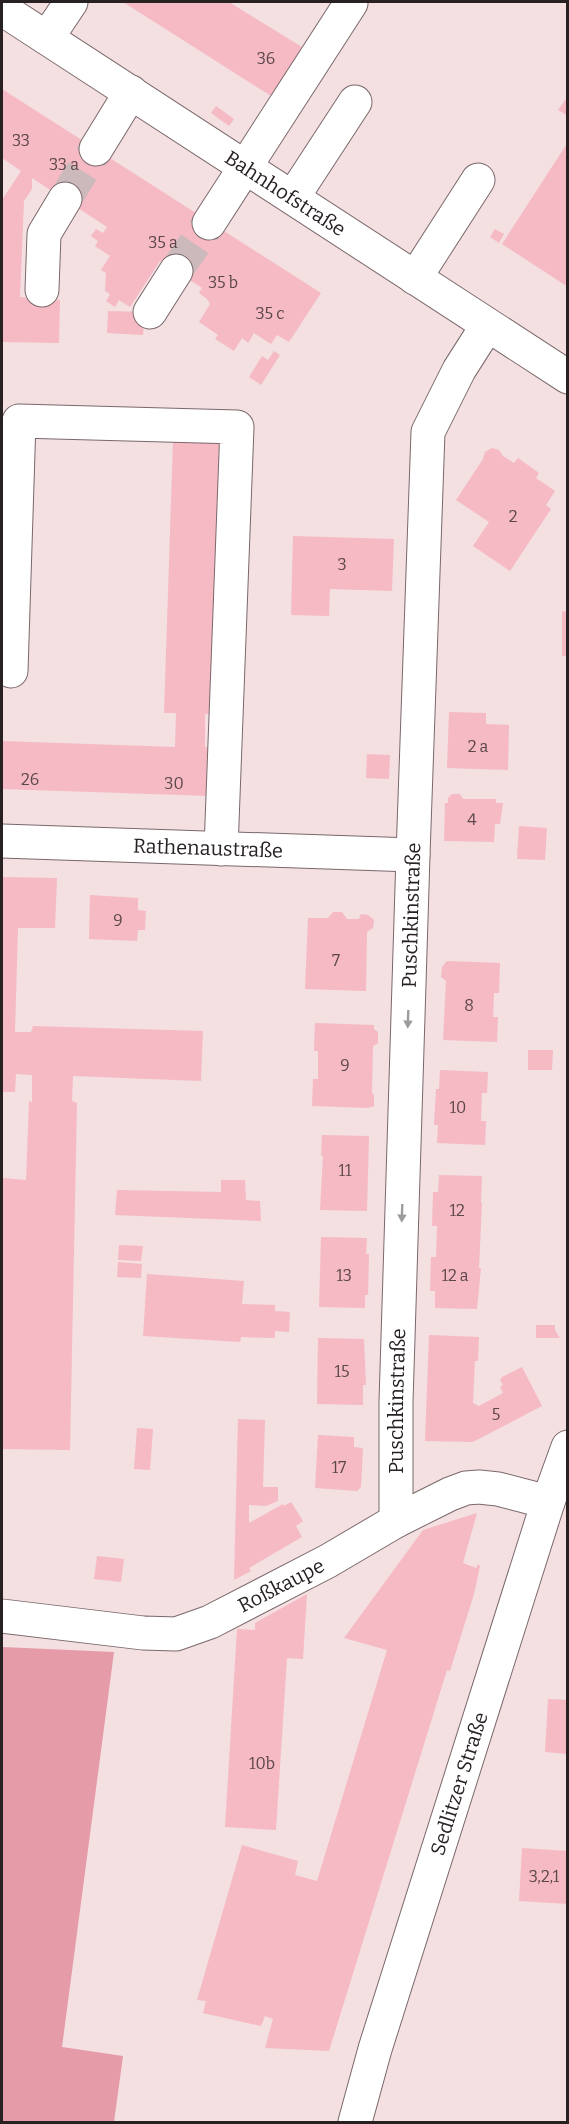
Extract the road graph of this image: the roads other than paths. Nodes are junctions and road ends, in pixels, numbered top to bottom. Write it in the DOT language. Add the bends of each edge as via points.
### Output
graph roads {
  1 [pos="71,2"];
  2 [pos="351,3"];
  3 [pos="2,9"];
  4 [pos="47,38"];
  5 [pos="131,92"];
  6 [pos="355,102"];
  7 [pos="96,149"];
  8 [pos="245,166"];
  9 [pos="478,180"];
  10 [pos="294,197"];
  11 [pos="65,199"];
  12 [pos="209,223"];
  13 [pos="176,272"];
  14 [pos="415,278"];
  15 [pos="42,290"];
  16 [pos="150,312"];
  17 [pos="487,326"];
  18 [pos="567,376"];
  19 [pos="11,671"];
  20 [pos="2,841"];
  21 [pos="221,849"];
  22 [pos="413,855"];
  23 [pos="567,1447"];
  24 [pos="548,1502"];
  25 [pos="396,1521"];
  26 [pos="2,1616"];
  27 [pos="355,2122"];
  1 -- 4 [label="street"];
  2 -- 8 [label="street"];
  3 -- 4 [label="street, Bahnhofstraße"];
  4 -- 5 [label="street, Bahnhofstraße"];
  5 -- 7 [label="street"];
  5 -- 8 [label="street, Bahnhofstraße"];
  6 -- 10 [label="street"];
  8 -- 10 [label="street, Bahnhofstraße"];
  8 -- 12 [label="street"];
  9 -- 14 [label="street"];
  10 -- 14 [label="street, Bahnhofstraße"];
  11 -- 15 [label="street" via="44,234"];
  13 -- 16 [label="street"];
  14 -- 17 [label="street, Bahnhofstraße"];
  17 -- 18 [label="street, Bahnhofstraße"];
  17 -- 22 [label="street, Puschkinstraße" via="459,370 428,432"];
  19 -- 21 [label="street" via="19,421 237,427"];
  20 -- 21 [label="street, Rathenaustraße"];
  21 -- 22 [label="street, Rathenaustraße"];
  22 -- 25 [label="street, Puschkinstraße, one-way" via="396,1402"];
  23 -- 24 [label="street, Sedlitzer Straße"];
  24 -- 25 [label="street, Roßkaupe" via="498,1489 466,1488"];
  24 -- 27 [label="street, Sedlitzer Straße"];
  25 -- 26 [label="street, Roßkaupe" via="210,1622 176,1634"];
}
